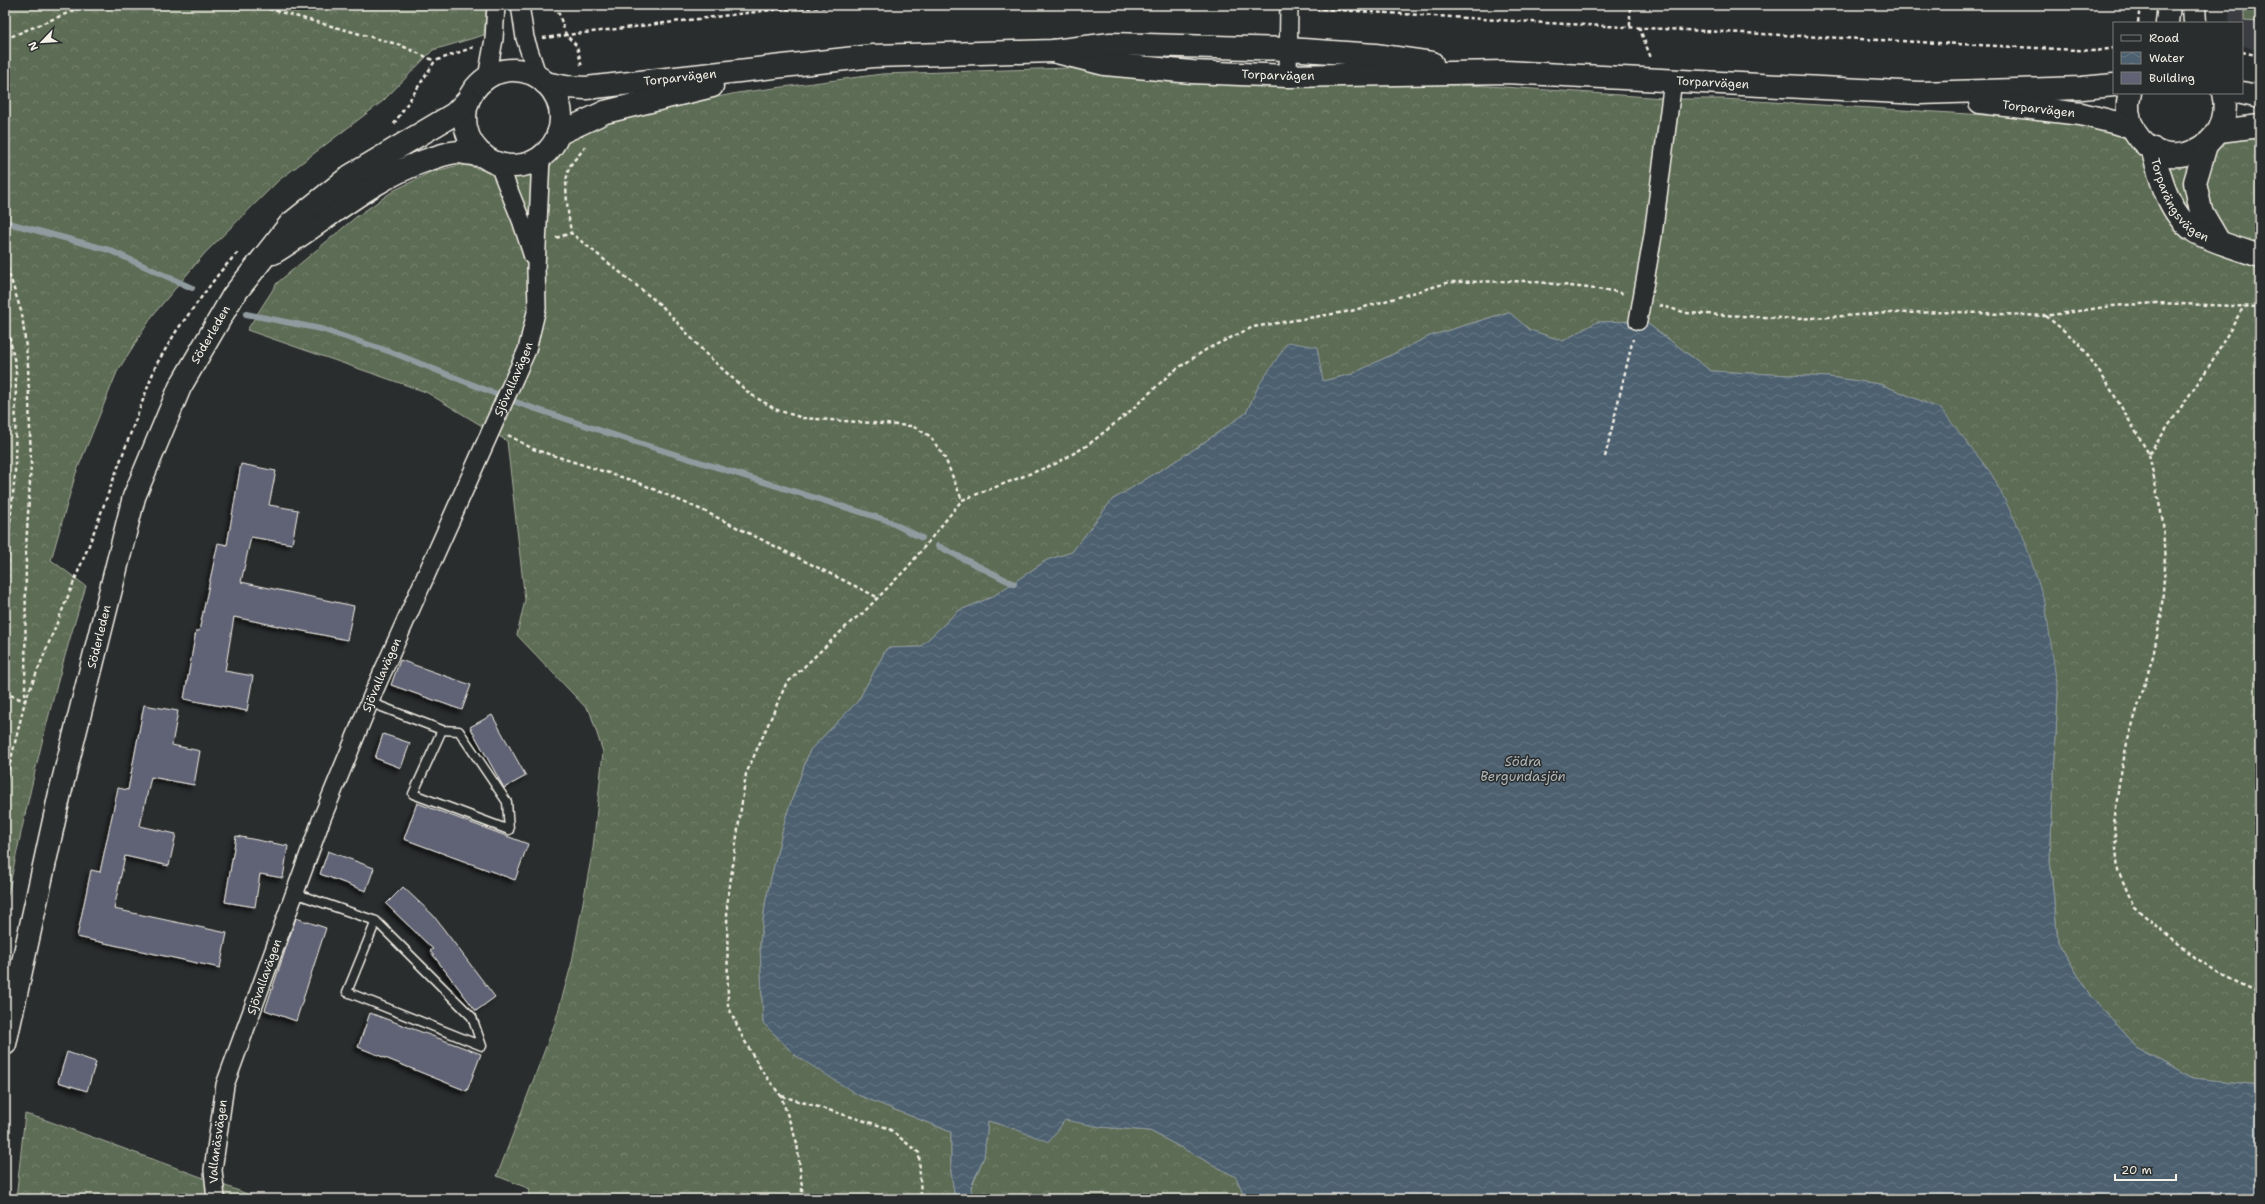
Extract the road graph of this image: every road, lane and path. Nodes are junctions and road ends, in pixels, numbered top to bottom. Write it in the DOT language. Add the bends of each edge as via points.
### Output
graph roads {
  1 [pos="87,5"];
  2 [pos="255,5"];
  3 [pos="496,5"];
  4 [pos="520,5"];
  5 [pos="556,5"];
  6 [pos="861,5"];
  7 [pos="1243,5"];
  8 [pos="1630,5"];
  9 [pos="2140,5"];
  10 [pos="2169,5"];
  11 [pos="2194,5"];
  12 [pos="1289,6"];
  13 [pos="2138,22"];
  14 [pos="2167,22"];
  15 [pos="2195,22"];
  16 [pos="1630,26"];
  17 [pos="1640,26"];
  18 [pos="566,35"];
  19 [pos="525,38"];
  20 [pos="5,39"];
  21 [pos="494,40"];
  22 [pos="2113,48"];
  23 [pos="1288,49"];
  24 [pos="1053,51"];
  25 [pos="2243,52"];
  26 [pos="2260,56"];
  27 [pos="434,61"];
  28 [pos="814,62"];
  29 [pos="1505,72"];
  30 [pos="1288,76"];
  31 [pos="487,78"];
  32 [pos="542,80"];
  33 [pos="1666,80"];
  34 [pos="2113,84"];
  35 [pos="1920,93"];
  36 [pos="2243,93"];
  37 [pos="2130,94"];
  38 [pos="2223,94"];
  39 [pos="2260,97"];
  40 [pos="468,100"];
  41 [pos="2260,126"];
  42 [pos="392,127"];
  43 [pos="2133,127"];
  44 [pos="558,134"];
  45 [pos="2213,138"];
  46 [pos="588,139"];
  47 [pos="2152,148"];
  48 [pos="541,157"];
  49 [pos="491,160"];
  50 [pos="2218,240"];
  51 [pos="244,247"];
  52 [pos="2260,256"];
  53 [pos="265,258"];
  54 [pos="5,261"];
  55 [pos="536,268"];
  56 [pos="1642,299"];
  57 [pos="2244,306"];
  58 [pos="2260,307"];
  59 [pos="5,316"];
  60 [pos="2045,316"];
  61 [pos="1638,321"];
  62 [pos="493,427"];
  63 [pos="2149,454"];
  64 [pos="1605,457"];
  65 [pos="962,500"];
  66 [pos="877,597"];
  67 [pos="5,674"];
  68 [pos="5,693"];
  69 [pos="25,701"];
  70 [pos="369,702"];
  71 [pos="442,730"];
  72 [pos="5,784"];
  73 [pos="294,893"];
  74 [pos="376,921"];
  75 [pos="2260,994"];
  76 [pos="5,1044"];
  77 [pos="225,1084"];
  78 [pos="782,1096"];
  79 [pos="216,1199"];
  80 [pos="802,1199"];
  81 [pos="921,1199"];
  1 -- 20 [label="path"];
  2 -- 27 [label="path" via="400,45"];
  3 -- 21 [label="street"];
  4 -- 19 [label="street"];
  5 -- 18 [label="path"];
  6 -- 18 [label="path" via="771,10"];
  7 -- 12 [label="path"];
  8 -- 16 [label="path"];
  9 -- 13 [label="path"];
  10 -- 14 [label="street"];
  11 -- 15 [label="street"];
  12 -- 16 [label="path"];
  12 -- 23 [label="street"];
  16 -- 17 [label="path"];
  17 -- 22 [label="path" via="2096,51"];
  17 -- 33 [label="path"];
  18 -- 19 [label="path"];
  19 -- 32 [label="street"];
  21 -- 27 [label="path"];
  21 -- 31 [label="street"];
  23 -- 24 [label="street, Torparvägen" via="1111,44"];
  23 -- 29 [label="street, Torparvägen" via="1375,55"];
  23 -- 30 [label="street"];
  24 -- 28 [label="street, Torparvägen" via="874,56"];
  24 -- 30 [label="street, Torparvägen" via="1105,64 1192,72"];
  25 -- 26 [label="path"];
  27 -- 42 [label="path"];
  28 -- 32 [label="street, Torparvägen" via="586,88 566,87"];
  28 -- 44 [label="street, Torparvägen" via="620,108 591,117"];
  29 -- 30 [label="street, Torparvägen"];
  29 -- 33 [label="street, Torparvägen"];
  31 -- 32 [label="street" via="499,72 512,70 530,73"];
  31 -- 40 [label="street"];
  32 -- 44 [label="street" via="556,98 559,107"];
  33 -- 35 [label="street, Torparvägen"];
  33 -- 56 [label="street" via="1653,236"];
  34 -- 35 [label="street, Torparvägen" via="2082,88"];
  35 -- 43 [label="street, Torparvägen" via="2081,114"];
  36 -- 39 [label="street"];
  37 -- 43 [label="street" via="2128,108"];
  38 -- 45 [label="street, Torparängsvägen" via="2224,113"];
  40 -- 49 [label="street" via="465,115 467,131 473,145"];
  40 -- 53 [label="street, Söderleden" via="454,114 350,176 326,194 283,231"];
  41 -- 45 [label="street"];
  43 -- 47 [label="street" via="2144,143"];
  44 -- 48 [label="street" via="551,147"];
  45 -- 47 [label="street" via="2190,153 2180,155"];
  45 -- 50 [label="street, Torparängsvägen" via="2195,182 2201,211"];
  46 -- 65 [label="path" via="580,156 570,167 566,198 571,233 662,306 707,355 757,398 777,410 803,418 912,426 930,436 945,458"];
  47 -- 50 [label="street, Torparängsvägen" via="2162,184 2176,214 2194,232"];
  48 -- 49 [label="street" via="514,166"];
  48 -- 55 [label="street, Sjövallavägen"];
  49 -- 53 [label="street, Söderleden" via="458,152 418,163 390,175"];
  49 -- 55 [label="street, Sjövallavägen" via="521,220"];
  50 -- 52 [label="street, Torparängsvägen"];
  51 -- 69 [label="path" via="220,272 177,330 156,365 90,545"];
  53 -- 76 [label="street, Söderleden" via="233,296 180,387 134,497 60,793"];
  54 -- 69 [label="path" via="22,314 28,364 31,464 26,548"];
  55 -- 62 [label="street, Sjövallavägen" via="537,308 527,350"];
  56 -- 60 [label="path" via="1687,314 1798,319 1888,313 1958,312"];
  56 -- 61 [label="street"];
  56 -- 65 [label="path" via="1613,291 1529,281 1450,282 1351,311 1253,327 1207,349 1172,372 1128,413 1088,445 1055,464"];
  57 -- 58 [label="path"];
  57 -- 60 [label="path" via="2156,303 2112,306"];
  57 -- 63 [label="path" via="2208,368"];
  59 -- 67 [label="path" via="16,368 15,475 9,531"];
  60 -- 63 [label="path" via="2079,343 2107,383"];
  61 -- 64 [label="path"];
  62 -- 66 [label="path" via="533,449 636,482 704,511"];
  62 -- 70 [label="street, Sjövallavägen"];
  63 -- 75 [label="path" via="2162,522 2165,566 2153,656 2138,703 2119,783 2114,824 2118,870 2134,907 2196,958 2236,983"];
  65 -- 66 [label="path" via="908,567"];
  66 -- 78 [label="path" via="786,684 746,774 728,906 728,1006 759,1064"];
  68 -- 69 [label="path"];
  69 -- 72 [label="path"];
  70 -- 71 [label="lane"];
  70 -- 73 [label="street, Sjövallavägen"];
  71 -- 71 [label="lane" via="413,794 509,830 507,802 459,731"];
  73 -- 74 [label="lane"];
  73 -- 77 [label="street, Sjövallavägen"];
  74 -- 74 [label="lane" via="346,992 482,1046 472,1017"];
  77 -- 79 [label="street, Vallanäsvägen" via="213,1170"];
  78 -- 80 [label="path" via="797,1144"];
  78 -- 81 [label="path" via="888,1128 919,1153"];
}
